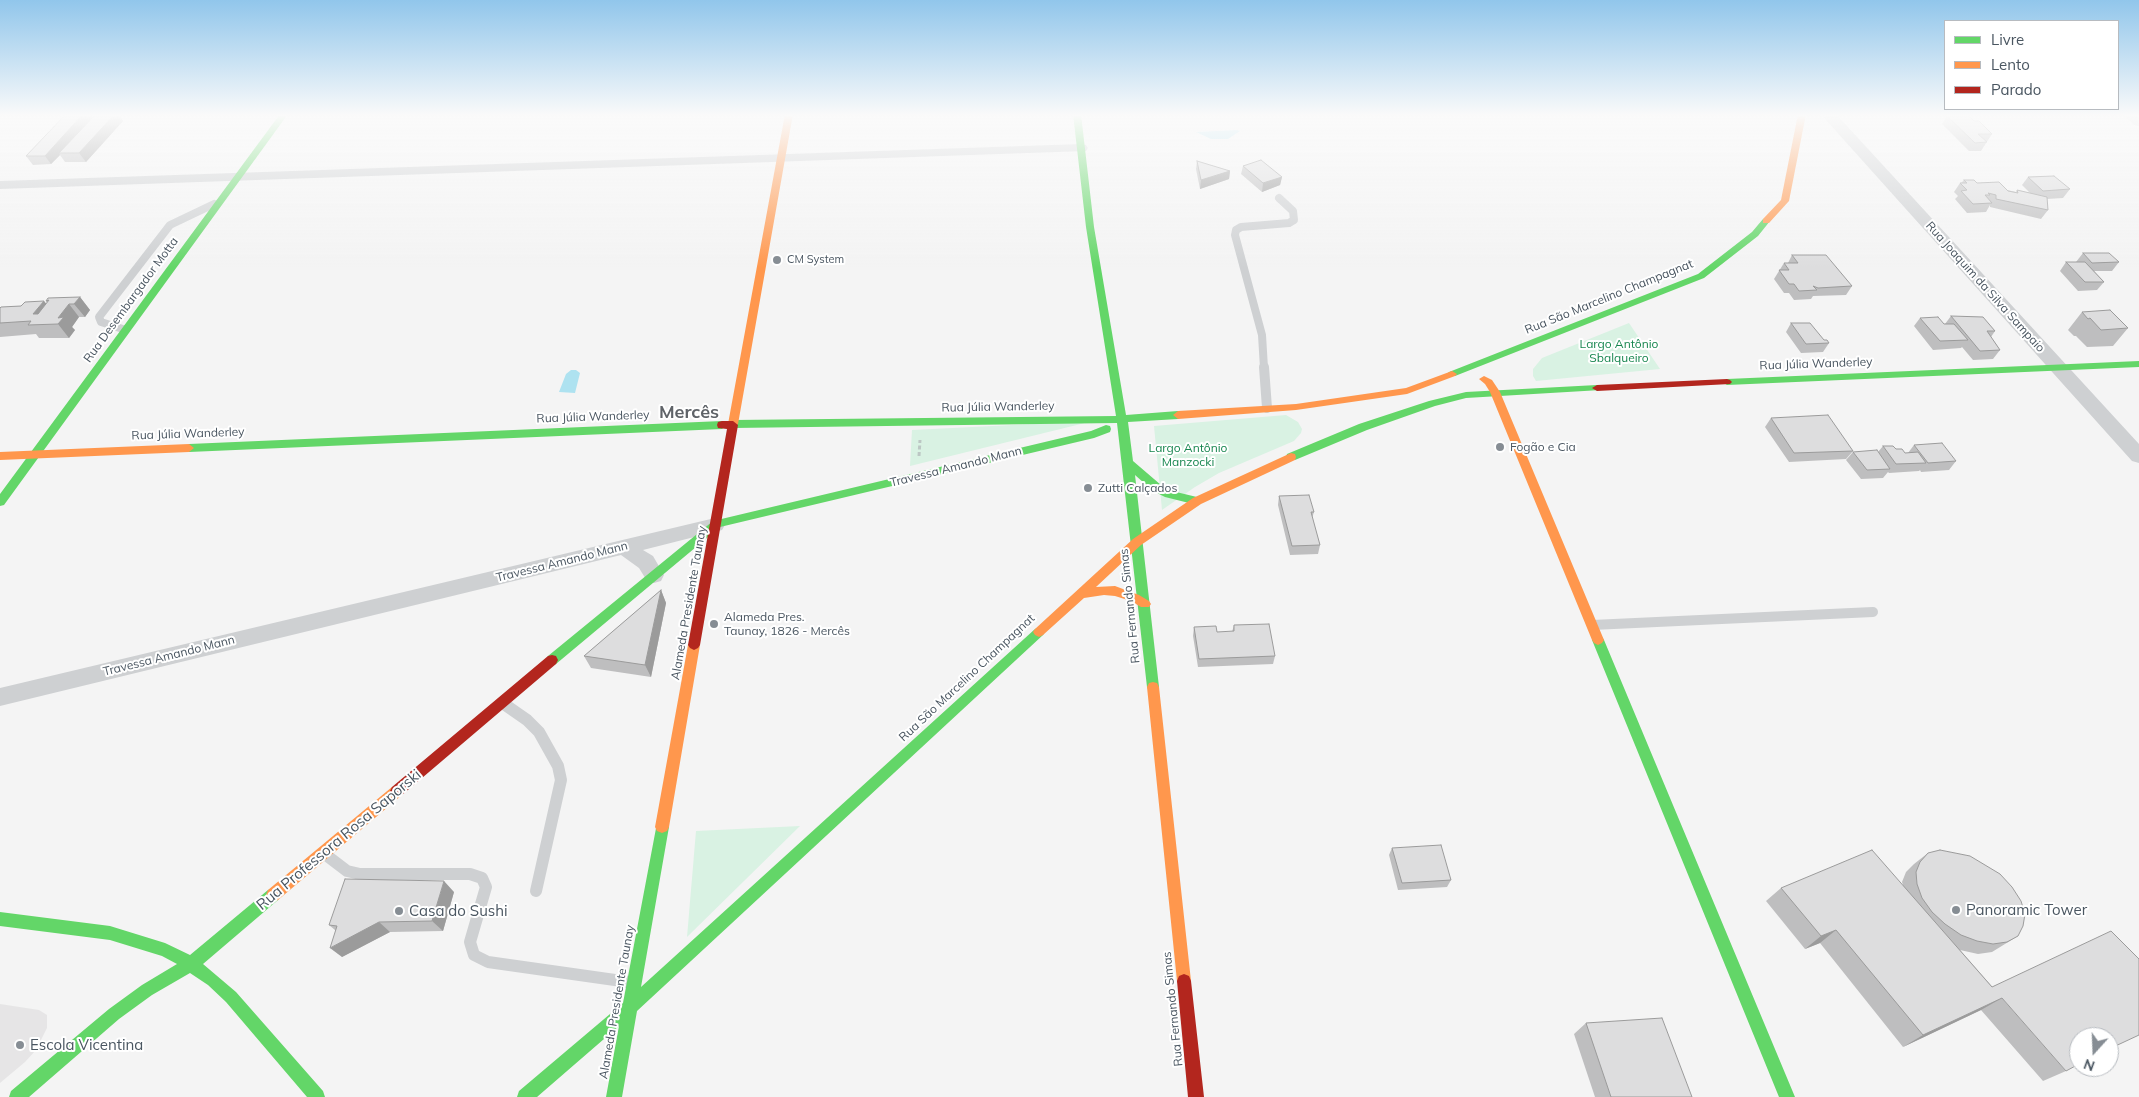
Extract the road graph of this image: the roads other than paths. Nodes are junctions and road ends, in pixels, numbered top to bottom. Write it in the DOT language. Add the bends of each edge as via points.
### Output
graph roads {
  1 [pos="246,165"];
  2 [pos="564,165"];
  3 [pos="780,165"];
  4 [pos="1083,165"];
  5 [pos="1792,165"];
  6 [pos="1877,165"];
  7 [pos="238,176"];
  8 [pos="0,185"];
  9 [pos="1279,198"];
  10 [pos="219,202"];
  11 [pos="126,330"];
  12 [pos="2139,364"];
  13 [pos="2058,368"];
  14 [pos="1461,371"];
  15 [pos="1525,380"];
  16 [pos="1538,390"];
  17 [pos="1495,392"];
  18 [pos="1366,397"];
  19 [pos="1296,407"];
  20 [pos="1267,408"];
  21 [pos="1312,414"];
  22 [pos="1122,420"];
  23 [pos="734,425"];
  24 [pos="1308,438"];
  25 [pos="35,455"];
  26 [pos="0,456"];
  27 [pos="2139,456"];
  28 [pos="1290,457"];
  29 [pos="1128,463"];
  30 [pos="1197,501"];
  31 [pos="0,502"];
  32 [pos="717,524"];
  33 [pos="1137,542"];
  34 [pos="624,547"];
  35 [pos="654,575"];
  36 [pos="1079,594"];
  37 [pos="1144,604"];
  38 [pos="1873,612"];
  39 [pos="1591,624"];
  40 [pos="0,697"];
  41 [pos="502,702"];
  42 [pos="324,853"];
  43 [pos="536,891"];
  44 [pos="0,919"];
  45 [pos="191,964"];
  46 [pos="635,982"];
  47 [pos="630,1007"];
  48 [pos="17,1097"];
  49 [pos="317,1097"];
  50 [pos="526,1097"];
  51 [pos="614,1097"];
  52 [pos="1196,1097"];
  53 [pos="1787,1097"];
  1 -- 7 [label="main road, Rua Desembargador Motta"];
  2 -- 7 [label="street"];
  3 -- 23 [label="main road, Alameda Presidente Taunay"];
  4 -- 22 [label="main road, Rua Fernando Simas"];
  5 -- 14 [label="main road, Rua São Marcelino Champagnat" via="1785,201 1755,234 1700,276 1515,356"];
  6 -- 13 [label="street, Rua Joaquim da Silva Sampaio"];
  7 -- 8 [label="street"];
  7 -- 10 [label="main road, Rua Desembargador Motta"];
  9 -- 20 [label="lane" via="1293,211 1294,220 1241,227 1235,235 1262,334"];
  10 -- 11 [label="main road, Rua Desembargador Motta"];
  10 -- 11 [label="lane" via="170,225 99,317 101,322"];
  11 -- 25 [label="main road, Rua Desembargador Motta"];
  12 -- 13 [label="main road, Rua Júlia Wanderley"];
  13 -- 16 [label="main road, Rua Júlia Wanderley"];
  13 -- 27 [label="street, Rua Joaquim da Silva Sampaio"];
  14 -- 17 [label="main road" via="1489,382"];
  14 -- 18 [label="main road, Rua São Marcelino Champagnat" via="1407,391"];
  15 -- 16 [label="main road"];
  16 -- 17 [label="main road, Rua Júlia Wanderley"];
  17 -- 28 [label="main road, Rua São Marcelino Champagnat" via="1466,395 1424,406"];
  17 -- 39 [label="main road"];
  18 -- 19 [label="main road, Rua Júlia Wanderley"];
  19 -- 20 [label="main road, Rua Júlia Wanderley"];
  19 -- 21 [label="main road"];
  20 -- 22 [label="main road, Rua Júlia Wanderley"];
  22 -- 23 [label="main road, Rua Júlia Wanderley"];
  22 -- 29 [label="main road, Rua Fernando Simas"];
  22 -- 32 [label="main road, Travessa Amando Mann" via="1094,434"];
  23 -- 25 [label="main road, Rua Júlia Wanderley"];
  23 -- 32 [label="main road, Alameda Presidente Taunay"];
  24 -- 28 [label="main road"];
  25 -- 26 [label="main road, Rua Júlia Wanderley"];
  25 -- 31 [label="main road, Rua Desembargador Motta"];
  28 -- 30 [label="main road, Rua São Marcelino Champagnat"];
  29 -- 30 [label="main road" via="1157,488"];
  29 -- 33 [label="main road, Rua Fernando Simas"];
  30 -- 33 [label="main road, Rua São Marcelino Champagnat"];
  32 -- 34 [label="street, Travessa Amando Mann"];
  32 -- 35 [label="main road, Rua Professora Rosa Saporski"];
  32 -- 46 [label="main road, Alameda Presidente Taunay"];
  33 -- 36 [label="main road, Rua São Marcelino Champagnat"];
  33 -- 37 [label="main road, Rua Fernando Simas"];
  34 -- 35 [label="street" via="646,562"];
  34 -- 40 [label="street, Travessa Amando Mann"];
  35 -- 41 [label="main road, Rua Professora Rosa Saporski"];
  36 -- 37 [label="main road" via="1115,591"];
  36 -- 47 [label="main road, Rua São Marcelino Champagnat"];
  37 -- 52 [label="main road, Rua Fernando Simas"];
  38 -- 39 [label="lane"];
  39 -- 53 [label="main road"];
  41 -- 42 [label="main road, Rua Professora Rosa Saporski"];
  41 -- 43 [label="lane" via="540,732 558,766 561,780"];
  42 -- 45 [label="main road, Rua Professora Rosa Saporski"];
  42 -- 46 [label="lane" via="348,871 360,874 470,874 482,878 486,887 470,942 474,955 488,962"];
  44 -- 45 [label="main road" via="118,936 165,950"];
  45 -- 48 [label="main road, Rua Professora Rosa Saporski" via="114,1014"];
  45 -- 49 [label="main road" via="230,997"];
  46 -- 47 [label="main road, Alameda Presidente Taunay"];
  47 -- 50 [label="main road, Rua São Marcelino Champagnat"];
  47 -- 51 [label="main road, Alameda Presidente Taunay"];
}
